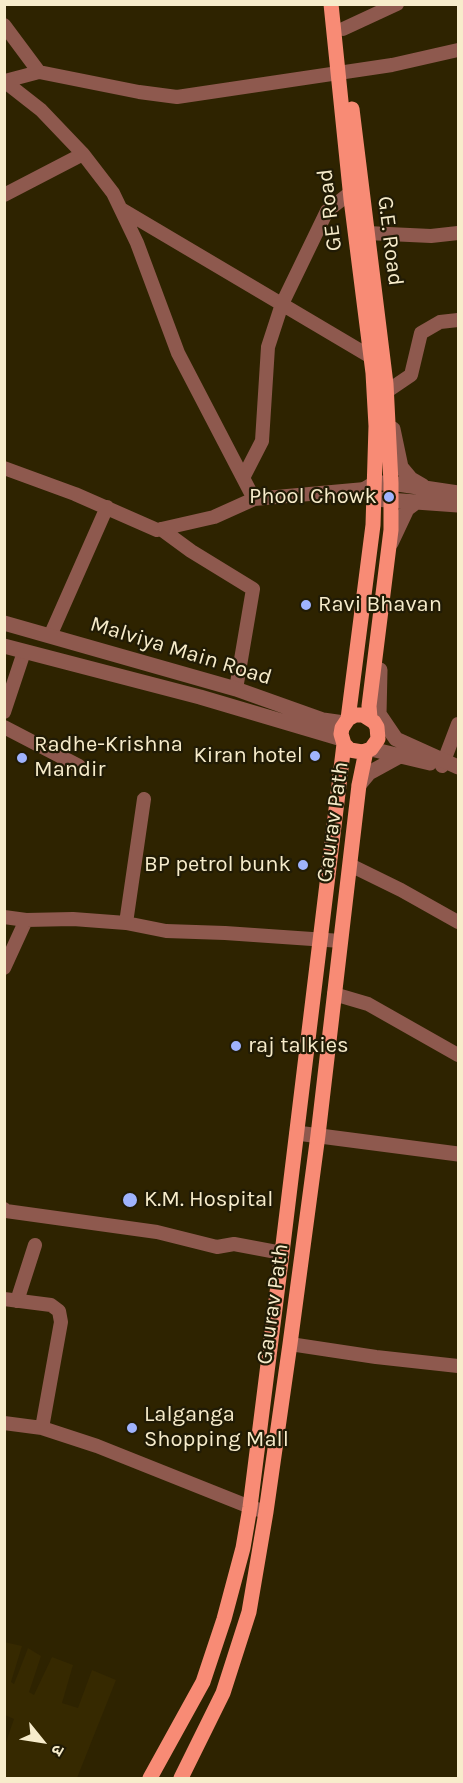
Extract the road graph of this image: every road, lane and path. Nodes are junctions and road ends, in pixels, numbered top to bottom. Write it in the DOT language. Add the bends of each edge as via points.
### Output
graph roads {
  1 [pos="331,4"];
  2 [pos="341,4"];
  3 [pos="397,4"];
  4 [pos="4,25"];
  5 [pos="343,29"];
  6 [pos="459,50"];
  7 [pos="39,72"];
  8 [pos="342,72"];
  9 [pos="5,81"];
  10 [pos="83,154"];
  11 [pos="350,193"];
  12 [pos="4,195"];
  13 [pos="121,209"];
  14 [pos="367,233"];
  15 [pos="459,233"];
  16 [pos="282,304"];
  17 [pos="459,320"];
  18 [pos="371,357"];
  19 [pos="380,393"];
  20 [pos="387,412"];
  21 [pos="4,468"];
  22 [pos="243,478"];
  23 [pos="391,483"];
  24 [pos="427,488"];
  25 [pos="371,490"];
  26 [pos="459,493"];
  27 [pos="254,499"];
  28 [pos="391,501"];
  29 [pos="415,503"];
  30 [pos="459,505"];
  31 [pos="107,507"];
  32 [pos="161,529"];
  33 [pos="389,550"];
  34 [pos="4,623"];
  35 [pos="50,636"];
  36 [pos="378,637"];
  37 [pos="4,646"];
  38 [pos="24,652"];
  39 [pos="236,689"];
  40 [pos="4,712"];
  41 [pos="370,718"];
  42 [pos="346,721"];
  43 [pos="459,724"];
  44 [pos="4,727"];
  45 [pos="343,742"];
  46 [pos="368,750"];
  47 [pos="400,756"];
  48 [pos="79,766"];
  49 [pos="451,766"];
  50 [pos="359,785"];
  51 [pos="144,799"];
  52 [pos="350,865"];
  53 [pos="4,918"];
  54 [pos="26,920"];
  55 [pos="459,922"];
  56 [pos="126,923"];
  57 [pos="320,940"];
  58 [pos="341,941"];
  59 [pos="4,968"];
  60 [pos="334,994"];
  61 [pos="459,1055"];
  62 [pos="297,1132"];
  63 [pos="318,1135"];
  64 [pos="459,1154"];
  65 [pos="4,1209"];
  66 [pos="34,1245"];
  67 [pos="282,1252"];
  68 [pos="11,1300"];
  69 [pos="290,1344"];
  70 [pos="459,1366"];
  71 [pos="4,1423"];
  72 [pos="42,1428"];
  73 [pos="250,1507"];
  74 [pos="267,1512"];
  75 [pos="150,1779"];
  76 [pos="181,1779"];
  1 -- 8 [label="main road, GE Road"];
  2 -- 5 [label="main road, G.E. Road"];
  3 -- 5 [label="street"];
  4 -- 7 [label="street"];
  5 -- 8 [label="main road, G.E. Road"];
  6 -- 8 [label="street"];
  7 -- 8 [label="street" via="177,97"];
  7 -- 9 [label="street"];
  8 -- 11 [label="main road, GE Road"];
  8 -- 14 [label="main road, G.E. Road"];
  9 -- 10 [label="street" via="41,110"];
  10 -- 12 [label="street"];
  10 -- 13 [label="street"];
  11 -- 16 [label="street" via="327,211"];
  11 -- 18 [label="main road, GE Road"];
  13 -- 16 [label="street"];
  13 -- 22 [label="street" via="178,353"];
  14 -- 15 [label="street"];
  14 -- 19 [label="main road, G.E. Road"];
  16 -- 18 [label="street"];
  16 -- 22 [label="street" via="268,347 262,441"];
  17 -- 19 [label="street" via="440,322 421,333 411,375"];
  18 -- 19 [label="main road, GE Road"];
  19 -- 20 [label="main road, G.E. Road"];
  19 -- 25 [label="main road, GE Road"];
  20 -- 23 [label="main road, G.E. Road"];
  20 -- 24 [label="street" via="401,467 411,479"];
  21 -- 31 [label="street"];
  22 -- 27 [label="street"];
  23 -- 24 [label="street"];
  23 -- 25 [label="street"];
  23 -- 28 [label="main road, G.E. Road"];
  24 -- 26 [label="street"];
  25 -- 27 [label="street"];
  25 -- 28 [label="street"];
  25 -- 42 [label="main road, GE Road" via="361,628"];
  27 -- 32 [label="street" via="214,517"];
  28 -- 29 [label="street"];
  28 -- 33 [label="main road, G.E. Road"];
  29 -- 30 [label="street"];
  29 -- 33 [label="street" via="407,509"];
  31 -- 32 [label="street"];
  31 -- 35 [label="street"];
  32 -- 39 [label="street" via="253,589"];
  33 -- 36 [label="main road, G.E. Road"];
  34 -- 35 [label="street, Malviya Main Road"];
  35 -- 39 [label="street, Malviya Main Road"];
  36 -- 41 [label="main road, G.E. Road"];
  36 -- 49 [label="street" via="379,714 396,739"];
  37 -- 38 [label="street, Malviya Main Road"];
  38 -- 40 [label="street"];
  38 -- 45 [label="street, Malviya Main Road" via="293,723"];
  39 -- 42 [label="street, Malviya Main Road" via="323,720"];
  41 -- 42 [label="main road" via="359,715"];
  41 -- 46 [label="main road" via="377,727 378,739"];
  42 -- 45 [label="main road" via="341,734"];
  43 -- 49 [label="street"];
  44 -- 48 [label="street"];
  45 -- 46 [label="main road" via="354,752"];
  45 -- 57 [label="main road"];
  46 -- 47 [label="street"];
  46 -- 50 [label="main road, Gaurav Path"];
  47 -- 49 [label="street"];
  47 -- 50 [label="street" via="369,773"];
  50 -- 52 [label="main road, Gaurav Path"];
  51 -- 56 [label="street"];
  52 -- 55 [label="street"];
  52 -- 58 [label="main road, Gaurav Path"];
  53 -- 54 [label="street"];
  54 -- 56 [label="street"];
  54 -- 59 [label="street"];
  56 -- 57 [label="street" via="166,931"];
  57 -- 58 [label="street"];
  57 -- 62 [label="main road"];
  58 -- 60 [label="main road, Gaurav Path"];
  60 -- 61 [label="street" via="368,1004"];
  60 -- 63 [label="main road, Gaurav Path"];
  62 -- 63 [label="street"];
  62 -- 67 [label="main road"];
  63 -- 64 [label="street"];
  63 -- 69 [label="main road, Gaurav Path"];
  65 -- 67 [label="street" via="157,1232 217,1247 234,1244"];
  66 -- 68 [label="street"];
  67 -- 73 [label="main road"];
  68 -- 72 [label="street" via="51,1305 59,1311 61,1322"];
  69 -- 70 [label="street"];
  69 -- 74 [label="main road, Gaurav Path"];
  71 -- 72 [label="street"];
  72 -- 73 [label="street"];
  73 -- 74 [label="street"];
  73 -- 75 [label="main road" via="224,1619 203,1682"];
  74 -- 76 [label="main road, Gaurav Path" via="249,1612 223,1693"];
}
